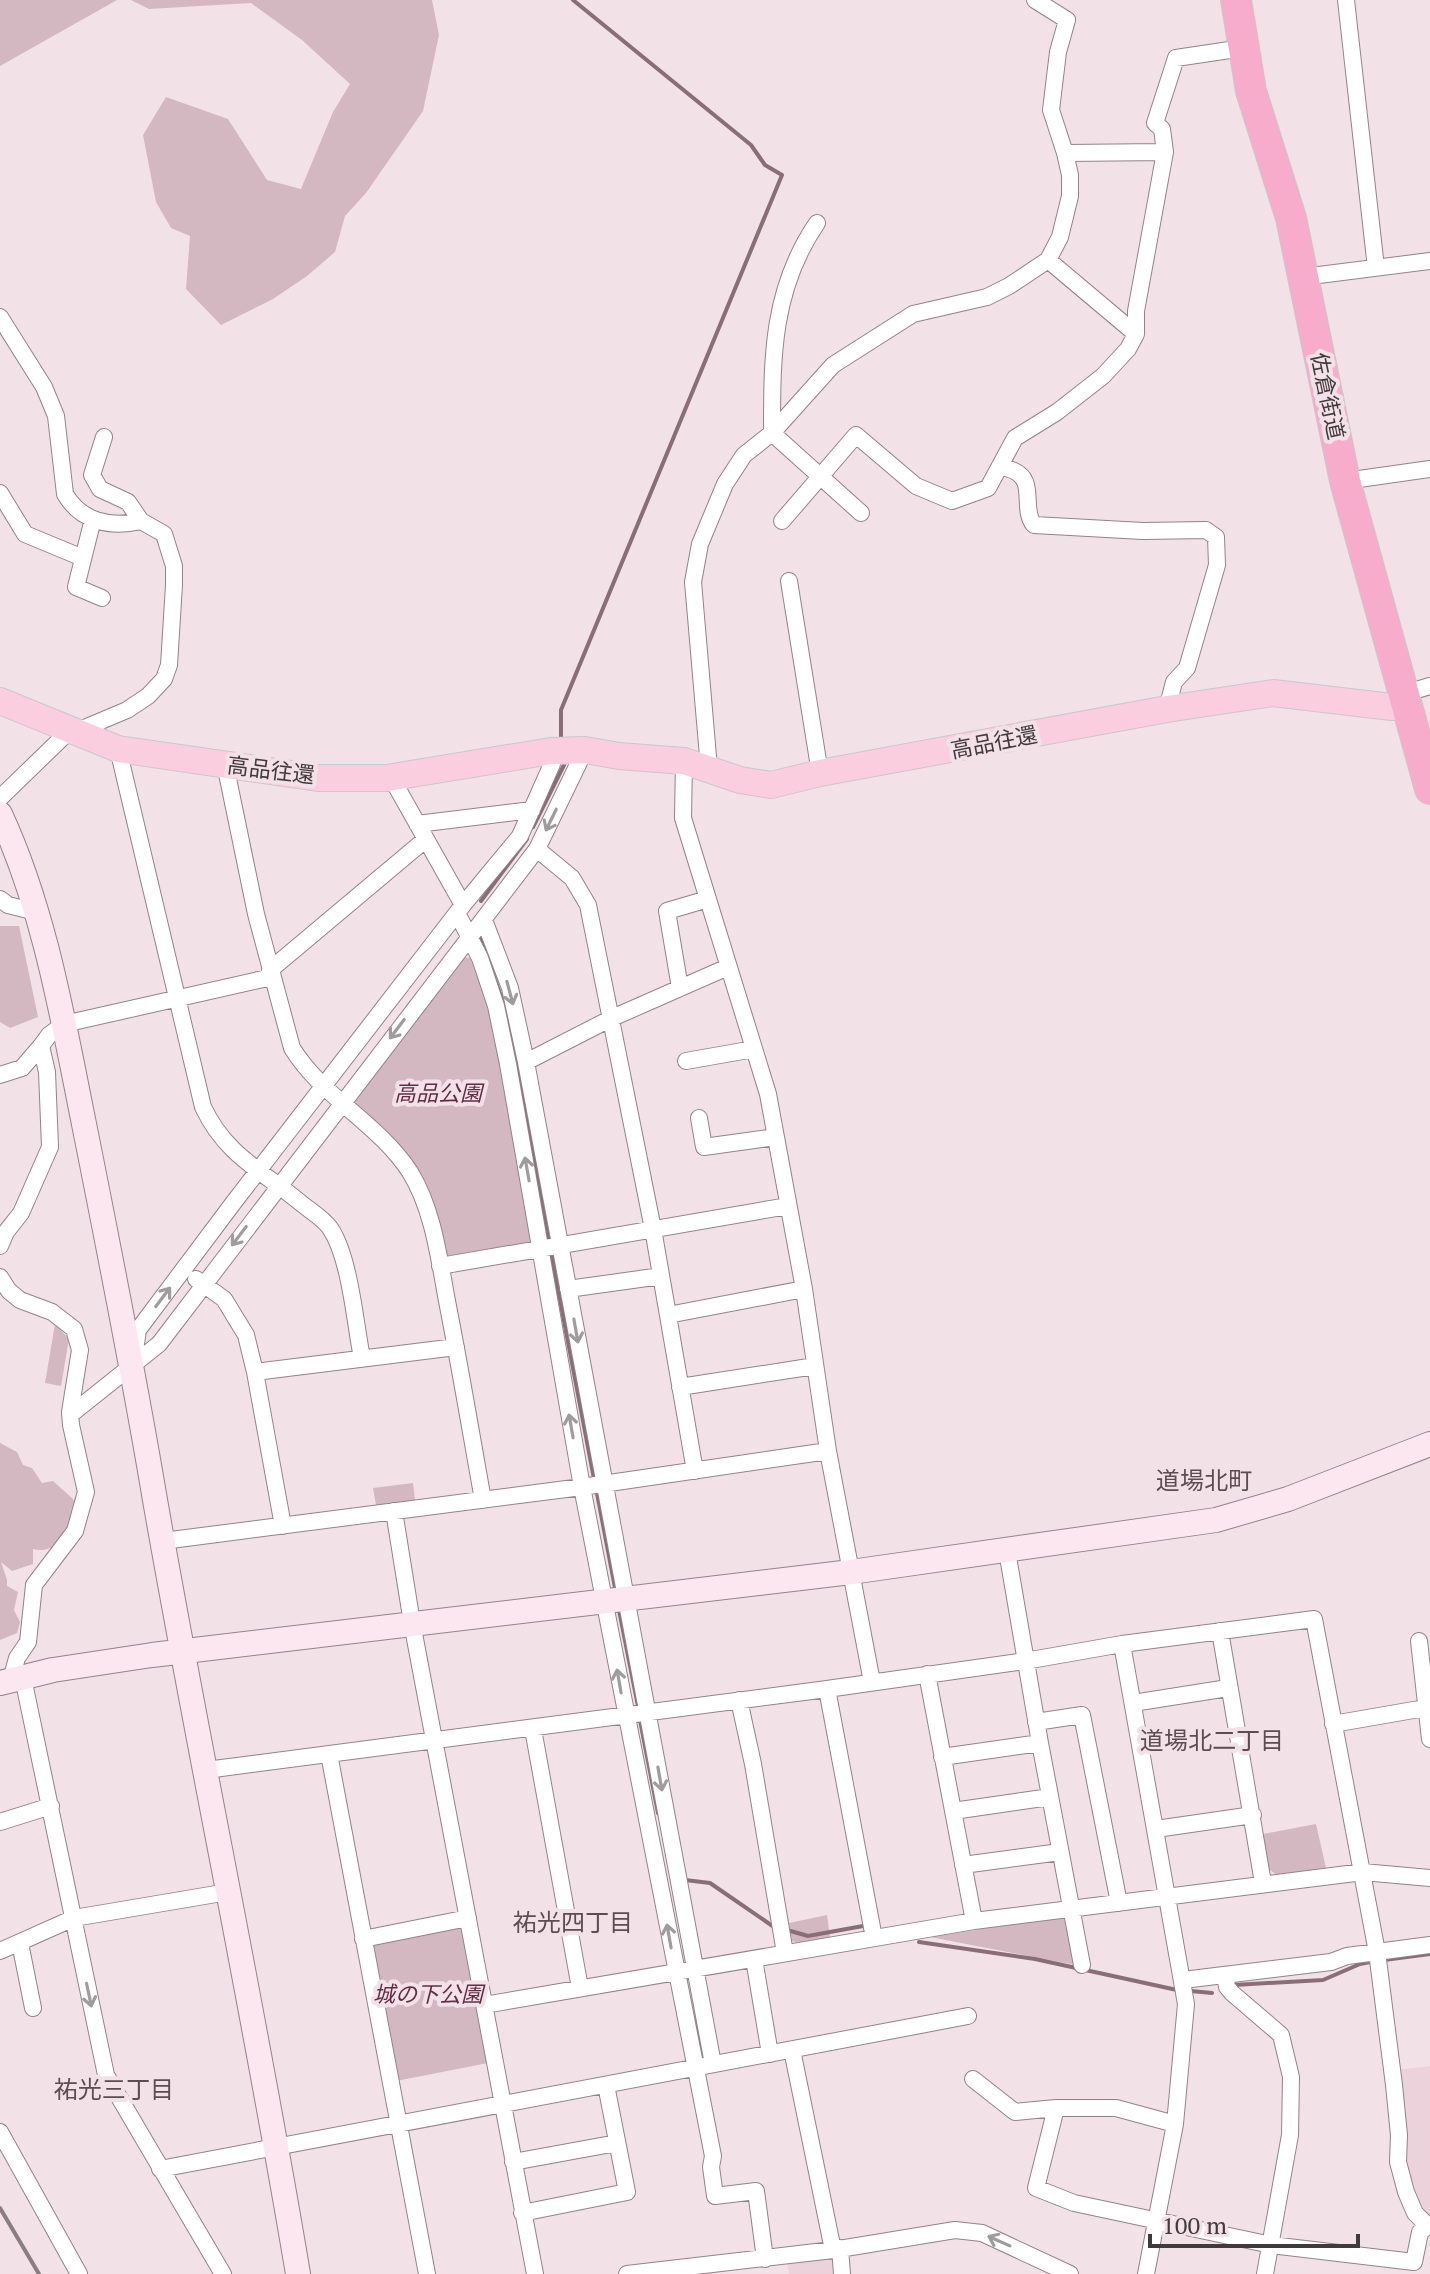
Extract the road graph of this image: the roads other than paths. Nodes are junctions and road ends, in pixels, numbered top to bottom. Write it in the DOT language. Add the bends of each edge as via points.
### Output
graph roads {
  1 [pos="1035,0"];
  2 [pos="1236,0"];
  3 [pos="1346,0"];
  4 [pos="1243,48"];
  5 [pos="1165,152"];
  6 [pos="1065,153"];
  7 [pos="817,223"];
  8 [pos="1048,260"];
  9 [pos="1430,261"];
  10 [pos="1376,268"];
  11 [pos="1303,277"];
  12 [pos="0,317"];
  13 [pos="1136,334"];
  14 [pos="772,433"];
  15 [pos="104,437"];
  16 [pos="1000,466"];
  17 [pos="1430,469"];
  18 [pos="819,477"];
  19 [pos="1345,481"];
  20 [pos="0,493"];
  21 [pos="861,513"];
  22 [pos="93,519"];
  23 [pos="141,521"];
  24 [pos="782,521"];
  25 [pos="83,558"];
  26 [pos="789,581"];
  27 [pos="102,598"];
  28 [pos="1414,694"];
  29 [pos="0,701"];
  30 [pos="1167,709"];
  31 [pos="73,731"];
  32 [pos="118,749"];
  33 [pos="585,750"];
  34 [pos="551,751"];
  35 [pos="225,764"];
  36 [pos="696,764"];
  37 [pos="820,773"];
  38 [pos="391,777"];
  39 [pos="1430,789"];
  40 [pos="0,798"];
  41 [pos="532,810"];
  42 [pos="0,814"];
  43 [pos="422,831"];
  44 [pos="537,849"];
  45 [pos="0,899"];
  46 [pos="708,899"];
  47 [pos="460,909"];
  48 [pos="36,912"];
  49 [pos="484,920"];
  50 [pos="468,936"];
  51 [pos="728,967"];
  52 [pos="271,974"];
  53 [pos="680,988"];
  54 [pos="177,999"];
  55 [pos="612,1018"];
  56 [pos="64,1024"];
  57 [pos="41,1046"];
  58 [pos="754,1049"];
  59 [pos="686,1061"];
  60 [pos="526,1062"];
  61 [pos="0,1075"];
  62 [pos="324,1087"];
  63 [pos="342,1102"];
  64 [pos="699,1118"];
  65 [pos="775,1137"];
  66 [pos="259,1170"];
  67 [pos="279,1184"];
  68 [pos="788,1206"];
  69 [pos="653,1229"];
  70 [pos="0,1246"];
  71 [pos="550,1247"];
  72 [pos="440,1266"];
  73 [pos="183,1271"];
  74 [pos="661,1276"];
  75 [pos="0,1277"];
  76 [pos="203,1283"];
  77 [pos="568,1289"];
  78 [pos="804,1289"];
  79 [pos="668,1315"];
  80 [pos="456,1347"];
  81 [pos="362,1358"];
  82 [pos="133,1366"];
  83 [pos="815,1366"];
  84 [pos="255,1372"];
  85 [pos="680,1387"];
  86 [pos="70,1415"];
  87 [pos="1430,1444"];
  88 [pos="828,1451"];
  89 [pos="695,1471"];
  90 [pos="603,1484"];
  91 [pos="582,1487"];
  92 [pos="483,1500"];
  93 [pos="394,1511"];
  94 [pos="283,1526"];
  95 [pos="163,1541"];
  96 [pos="1007,1551"];
  97 [pos="851,1572"];
  98 [pos="615,1599"];
  99 [pos="412,1623"];
  100 [pos="1220,1631"];
  101 [pos="1419,1641"];
  102 [pos="1122,1644"];
  103 [pos="183,1651"];
  104 [pos="1025,1661"];
  105 [pos="927,1674"];
  106 [pos="12,1680"];
  107 [pos="872,1682"];
  108 [pos="1228,1688"];
  109 [pos="827,1689"];
  110 [pos="739,1700"];
  111 [pos="1133,1703"];
  112 [pos="1425,1708"];
  113 [pos="648,1712"];
  114 [pos="625,1714"];
  115 [pos="1036,1722"];
  116 [pos="1333,1724"];
  117 [pos="533,1729"];
  118 [pos="434,1739"];
  119 [pos="1430,1739"];
  120 [pos="1040,1743"];
  121 [pos="329,1754"];
  122 [pos="942,1757"];
  123 [pos="206,1770"];
  124 [pos="1050,1797"];
  125 [pos="51,1806"];
  126 [pos="953,1811"];
  127 [pos="1253,1815"];
  128 [pos="0,1822"];
  129 [pos="1156,1829"];
  130 [pos="1060,1852"];
  131 [pos="963,1865"];
  132 [pos="1363,1872"];
  133 [pos="1430,1878"];
  134 [pos="1263,1883"];
  135 [pos="228,1892"];
  136 [pos="1168,1896"];
  137 [pos="1119,1903"];
  138 [pos="1072,1910"];
  139 [pos="74,1918"];
  140 [pos="468,1918"];
  141 [pos="974,1921"];
  142 [pos="874,1938"];
  143 [pos="363,1939"];
  144 [pos="20,1943"];
  145 [pos="1430,1945"];
  146 [pos="0,1951"];
  147 [pos="785,1953"];
  148 [pos="754,1959"];
  149 [pos="1378,1959"];
  150 [pos="1082,1965"];
  151 [pos="694,1969"];
  152 [pos="675,1972"];
  153 [pos="1225,1976"];
  154 [pos="1183,1980"];
  155 [pos="580,1988"];
  156 [pos="484,2005"];
  157 [pos="33,2008"];
  158 [pos="968,2016"];
  159 [pos="792,2050"];
  160 [pos="770,2054"];
  161 [pos="713,2064"];
  162 [pos="695,2068"];
  163 [pos="973,2079"];
  164 [pos="606,2085"];
  165 [pos="502,2105"];
  166 [pos="1056,2108"];
  167 [pos="1175,2124"];
  168 [pos="397,2125"];
  169 [pos="0,2132"];
  170 [pos="617,2143"];
  171 [pos="277,2147"];
  172 [pos="513,2162"];
  173 [pos="160,2169"];
  174 [pos="522,2213"];
  175 [pos="1156,2221"];
  176 [pos="1429,2226"];
  177 [pos="1271,2245"];
  178 [pos="836,2249"];
  179 [pos="765,2259"];
  180 [pos="1413,2268"];
  181 [pos="79,2274"];
  182 [pos="223,2274"];
  183 [pos="298,2274"];
  184 [pos="427,2274"];
  185 [pos="535,2274"];
  186 [pos="627,2274"];
  187 [pos="842,2274"];
  188 [pos="1070,2274"];
  189 [pos="1146,2274"];
  190 [pos="1265,2274"];
  1 -- 6 [label="street" via="1067,20 1051,110"];
  2 -- 4 [label="highway, 佐倉街道"];
  3 -- 10 [label="street"];
  4 -- 5 [label="street" via="1176,58 1155,123 1162,129"];
  4 -- 11 [label="highway, 佐倉街道"];
  5 -- 6 [label="street"];
  5 -- 13 [label="street"];
  6 -- 8 [label="street" via="1070,175 1067,217"];
  7 -- 14 [label="street" via="792,265 783,296 772,356"];
  8 -- 13 [label="street"];
  8 -- 14 [label="street" via="987,297 913,314 833,365"];
  9 -- 10 [label="street"];
  10 -- 11 [label="street"];
  11 -- 19 [label="highway, 佐倉街道"];
  12 -- 22 [label="street" via="56,416 65,494 78,511"];
  13 -- 16 [label="street" via="1103,376 1015,438"];
  14 -- 18 [label="street"];
  14 -- 36 [label="street" via="744,455 725,484 700,544 693,582"];
  15 -- 23 [label="street" via="92,475 100,489 128,502"];
  16 -- 18 [label="street" via="988,488 952,501 916,486 856,435"];
  16 -- 30 [label="street" via="1020,474 1025,482 1028,518 1034,525 1206,530 1216,537 1217,565 1187,668 1174,682"];
  17 -- 19 [label="street"];
  18 -- 21 [label="street"];
  18 -- 24 [label="street"];
  19 -- 28 [label="highway, 佐倉街道"];
  20 -- 25 [label="street" via="25,534"];
  22 -- 23 [label="street" via="122,525"];
  22 -- 25 [label="street"];
  23 -- 31 [label="street" via="164,534 174,566 169,665 148,696"];
  25 -- 27 [label="street" via="76,587"];
  26 -- 37 [label="street"];
  28 -- 30 [label="main road, 高品往還" via="1392,707 1286,693"];
  28 -- 39 [label="highway, 佐倉街道"];
  29 -- 31 [label="main road, 高品往還"];
  30 -- 37 [label="main road, 高品往還"];
  31 -- 32 [label="main road, 高品往還"];
  31 -- 40 [label="street"];
  32 -- 35 [label="main road, 高品往還"];
  32 -- 54 [label="street"];
  33 -- 34 [label="main road"];
  33 -- 36 [label="main road, 高品往還"];
  33 -- 44 [label="street, one-way"];
  34 -- 38 [label="main road, 高品往還"];
  34 -- 41 [label="street" via="552,764"];
  35 -- 38 [label="main road, 高品往還" via="318,778"];
  35 -- 52 [label="street"];
  36 -- 37 [label="main road, 高品往還" via="771,785"];
  36 -- 46 [label="street" via="683,818"];
  38 -- 43 [label="street"];
  41 -- 43 [label="street"];
  41 -- 47 [label="street" via="520,836"];
  42 -- 48 [label="street"];
  43 -- 47 [label="street"];
  43 -- 52 [label="street"];
  44 -- 49 [label="street"];
  44 -- 55 [label="street" via="572,878 588,905"];
  45 -- 48 [label="street"];
  46 -- 51 [label="street"];
  46 -- 53 [label="street" via="667,911"];
  47 -- 50 [label="street"];
  47 -- 62 [label="street"];
  48 -- 56 [label="street"];
  49 -- 50 [label="street"];
  49 -- 60 [label="street, one-way" via="510,988"];
  50 -- 63 [label="street, one-way"];
  71 -- 50 [label="street, one-way" via="496,1006"];
  51 -- 53 [label="street"];
  51 -- 58 [label="street"];
  52 -- 54 [label="street"];
  52 -- 62 [label="street" via="292,1048"];
  53 -- 55 [label="street"];
  54 -- 56 [label="street"];
  54 -- 66 [label="street" via="213,1128"];
  55 -- 60 [label="street"];
  55 -- 69 [label="street"];
  56 -- 57 [label="street"];
  56 -- 82 [label="street"];
  57 -- 61 [label="street" via="22,1068"];
  57 -- 70 [label="street" via="50,1147"];
  58 -- 59 [label="street"];
  58 -- 65 [label="street"];
  60 -- 71 [label="street"];
  62 -- 63 [label="street"];
  62 -- 66 [label="street"];
  63 -- 67 [label="street"];
  63 -- 72 [label="street" via="410,1173 426,1206"];
  64 -- 65 [label="street" via="704,1147"];
  65 -- 68 [label="street"];
  66 -- 67 [label="street"];
  66 -- 73 [label="street"];
  67 -- 76 [label="street, one-way"];
  67 -- 81 [label="street" via="330,1227 343,1256"];
  68 -- 69 [label="street"];
  68 -- 78 [label="street"];
  69 -- 71 [label="street"];
  69 -- 74 [label="street"];
  71 -- 72 [label="street"];
  71 -- 77 [label="street"];
  91 -- 71 [label="street, one-way"];
  72 -- 80 [label="street"];
  73 -- 76 [label="street"];
  82 -- 73 [label="street, one-way" via="138,1330"];
  74 -- 77 [label="street"];
  74 -- 79 [label="street"];
  75 -- 86 [label="street" via="20,1300 52,1312 74,1329 80,1350"];
  76 -- 82 [label="street" via="159,1344"];
  76 -- 84 [label="street" via="235,1314"];
  77 -- 90 [label="street, one-way"];
  78 -- 79 [label="street"];
  78 -- 83 [label="street"];
  79 -- 85 [label="street"];
  80 -- 81 [label="street"];
  80 -- 92 [label="street"];
  81 -- 84 [label="street"];
  82 -- 86 [label="street"];
  82 -- 95 [label="street"];
  83 -- 85 [label="street"];
  83 -- 88 [label="street"];
  84 -- 94 [label="street"];
  85 -- 89 [label="street"];
  86 -- 106 [label="street" via="85,1504 75,1531 34,1585 28,1642"];
  87 -- 96 [label="street" via="1288,1499 1216,1520"];
  88 -- 89 [label="street"];
  88 -- 97 [label="street"];
  89 -- 90 [label="street"];
  90 -- 91 [label="street"];
  90 -- 98 [label="street"];
  91 -- 92 [label="street"];
  91 -- 98 [label="street"];
  92 -- 93 [label="street"];
  93 -- 94 [label="street"];
  93 -- 99 [label="street"];
  94 -- 95 [label="street"];
  95 -- 103 [label="street"];
  96 -- 97 [label="street"];
  96 -- 104 [label="street"];
  97 -- 98 [label="street"];
  97 -- 107 [label="street"];
  98 -- 99 [label="street"];
  98 -- 113 [label="street"];
  114 -- 98 [label="street, one-way"];
  99 -- 103 [label="street"];
  99 -- 118 [label="street"];
  100 -- 102 [label="street"];
  100 -- 108 [label="street"];
  100 -- 116 [label="street" via="1314,1619"];
  101 -- 112 [label="street"];
  102 -- 104 [label="street"];
  102 -- 111 [label="street"];
  103 -- 106 [label="street"];
  103 -- 123 [label="street"];
  104 -- 105 [label="street"];
  104 -- 115 [label="street"];
  105 -- 107 [label="street"];
  105 -- 122 [label="street"];
  106 -- 125 [label="street"];
  107 -- 109 [label="street"];
  108 -- 111 [label="street"];
  108 -- 127 [label="street"];
  109 -- 110 [label="street"];
  109 -- 142 [label="street"];
  110 -- 113 [label="street"];
  110 -- 147 [label="street"];
  111 -- 129 [label="street"];
  112 -- 116 [label="street"];
  112 -- 119 [label="street"];
  113 -- 114 [label="street"];
  113 -- 151 [label="street, one-way"];
  114 -- 117 [label="street"];
  152 -- 114 [label="street, one-way"];
  115 -- 120 [label="street"];
  115 -- 137 [label="street" via="1082,1715"];
  116 -- 132 [label="street"];
  117 -- 118 [label="street"];
  117 -- 155 [label="street"];
  118 -- 121 [label="street"];
  118 -- 140 [label="street"];
  120 -- 122 [label="street"];
  120 -- 124 [label="street"];
  121 -- 123 [label="street"];
  121 -- 143 [label="street"];
  122 -- 126 [label="street"];
  123 -- 135 [label="street"];
  124 -- 126 [label="street"];
  124 -- 130 [label="street"];
  125 -- 128 [label="street"];
  125 -- 139 [label="street"];
  126 -- 131 [label="street"];
  127 -- 129 [label="street"];
  127 -- 134 [label="street"];
  129 -- 136 [label="street"];
  130 -- 131 [label="street"];
  130 -- 138 [label="street"];
  131 -- 141 [label="street"];
  132 -- 133 [label="street"];
  132 -- 134 [label="street"];
  132 -- 149 [label="street"];
  134 -- 136 [label="street"];
  135 -- 139 [label="street"];
  135 -- 171 [label="street"];
  136 -- 137 [label="street"];
  136 -- 154 [label="street"];
  137 -- 138 [label="street"];
  138 -- 141 [label="street"];
  138 -- 150 [label="street"];
  139 -- 144 [label="street"];
  139 -- 173 [label="street, one-way" via="106,2075"];
  140 -- 143 [label="street"];
  140 -- 156 [label="street"];
  141 -- 142 [label="street"];
  142 -- 147 [label="street"];
  143 -- 168 [label="street"];
  144 -- 146 [label="street"];
  144 -- 157 [label="street"];
  145 -- 149 [label="street"];
  147 -- 148 [label="street"];
  148 -- 151 [label="street"];
  148 -- 160 [label="street"];
  149 -- 153 [label="street" via="1347,1956"];
  149 -- 176 [label="street" via="1398,2162 1415,2213"];
  151 -- 152 [label="street"];
  151 -- 161 [label="street"];
  152 -- 155 [label="street"];
  152 -- 162 [label="street"];
  153 -- 154 [label="street"];
  153 -- 177 [label="street" via="1232,1993 1281,2035 1291,2077 1290,2135"];
  154 -- 167 [label="street" via="1186,2023"];
  155 -- 156 [label="street"];
  156 -- 165 [label="street"];
  158 -- 159 [label="street"];
  159 -- 160 [label="street"];
  159 -- 178 [label="street"];
  160 -- 161 [label="street"];
  161 -- 162 [label="street"];
  162 -- 164 [label="street"];
  162 -- 179 [label="street" via="713,2156 715,2196 756,2191"];
  163 -- 166 [label="street" via="1015,2112"];
  164 -- 165 [label="street"];
  164 -- 170 [label="street"];
  165 -- 168 [label="street"];
  165 -- 172 [label="street"];
  166 -- 167 [label="street" via="1116,2108"];
  166 -- 175 [label="street" via="1036,2188 1074,2203"];
  167 -- 175 [label="street"];
  168 -- 171 [label="street"];
  168 -- 184 [label="street"];
  169 -- 181 [label="street"];
  170 -- 172 [label="street"];
  170 -- 174 [label="street" via="627,2192"];
  171 -- 173 [label="street"];
  171 -- 183 [label="street"];
  172 -- 174 [label="street"];
  173 -- 182 [label="street"];
  174 -- 185 [label="street"];
  175 -- 177 [label="street"];
  175 -- 189 [label="street"];
  176 -- 180 [label="street" via="1420,2232"];
  177 -- 180 [label="street"];
  177 -- 190 [label="street"];
  178 -- 179 [label="street"];
  178 -- 187 [label="street"];
  188 -- 178 [label="street, one-way" via="967,2230"];
  179 -- 186 [label="street"];
}
